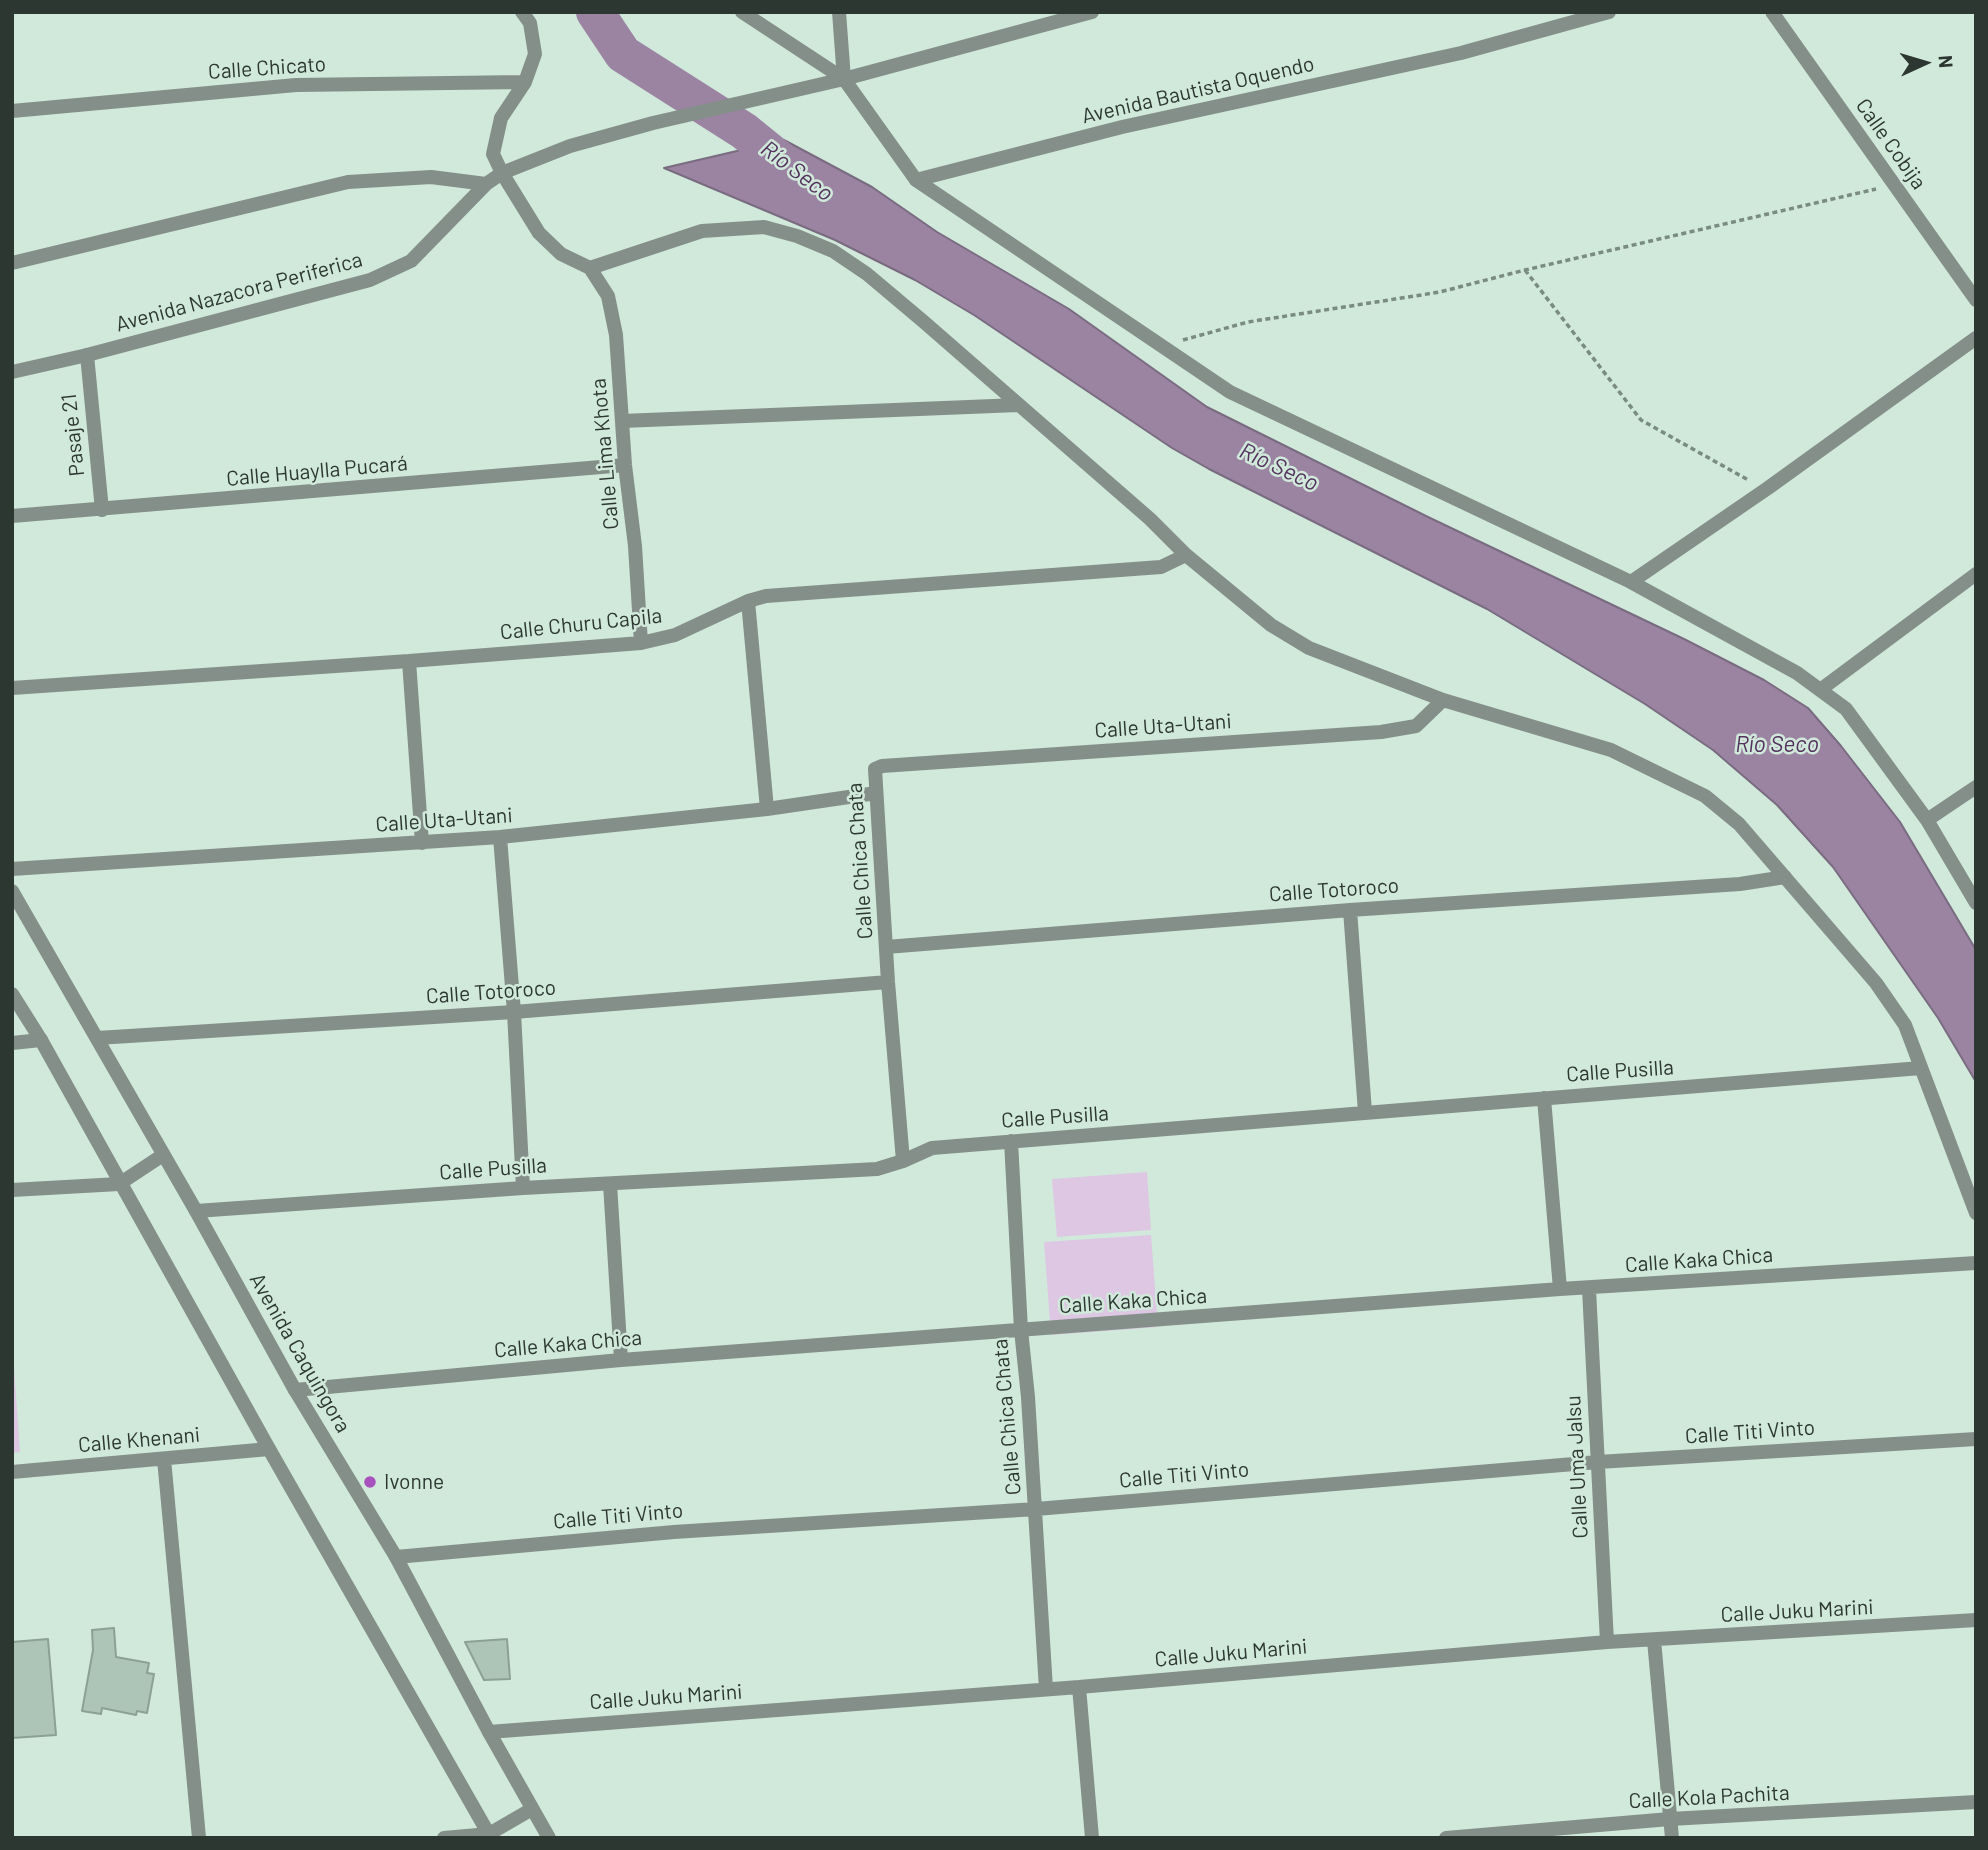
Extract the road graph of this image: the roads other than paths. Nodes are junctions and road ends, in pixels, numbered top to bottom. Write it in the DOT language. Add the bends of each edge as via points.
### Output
graph roads {
  1 [pos="522,12"];
  2 [pos="742,12"];
  3 [pos="839,12"];
  4 [pos="1092,12"];
  5 [pos="1609,12"];
  6 [pos="1772,12"];
  7 [pos="844,79"];
  8 [pos="525,82"];
  9 [pos="12,111"];
  10 [pos="502,173"];
  11 [pos="916,180"];
  12 [pos="486,184"];
  13 [pos="12,263"];
  14 [pos="590,268"];
  15 [pos="1976,300"];
  16 [pos="1976,338"];
  17 [pos="87,355"];
  18 [pos="12,372"];
  19 [pos="1018,404"];
  20 [pos="622,421"];
  21 [pos="625,466"];
  22 [pos="102,510"];
  23 [pos="12,516"];
  24 [pos="1186,555"];
  25 [pos="1976,574"];
  26 [pos="1631,582"];
  27 [pos="748,601"];
  28 [pos="641,642"];
  29 [pos="409,662"];
  30 [pos="12,688"];
  31 [pos="1820,690"];
  32 [pos="1444,700"];
  33 [pos="875,769"];
  34 [pos="1976,786"];
  35 [pos="876,793"];
  36 [pos="767,809"];
  37 [pos="1927,820"];
  38 [pos="500,837"];
  39 [pos="422,843"];
  40 [pos="12,869"];
  41 [pos="1785,877"];
  42 [pos="12,891"];
  43 [pos="1976,903"];
  44 [pos="1350,910"];
  45 [pos="886,947"];
  46 [pos="888,982"];
  47 [pos="12,994"];
  48 [pos="514,1012"];
  49 [pos="97,1038"];
  50 [pos="41,1040"];
  51 [pos="12,1043"];
  52 [pos="1921,1068"];
  53 [pos="1544,1098"];
  54 [pos="1365,1112"];
  55 [pos="1010,1141"];
  56 [pos="163,1155"];
  57 [pos="903,1161"];
  58 [pos="119,1184"];
  59 [pos="610,1184"];
  60 [pos="523,1188"];
  61 [pos="12,1190"];
  62 [pos="196,1211"];
  63 [pos="1976,1213"];
  64 [pos="1976,1263"];
  65 [pos="1560,1289"];
  66 [pos="1589,1289"];
  67 [pos="1021,1330"];
  68 [pos="621,1360"];
  69 [pos="295,1390"];
  70 [pos="1976,1439"];
  71 [pos="269,1449"];
  72 [pos="164,1459"];
  73 [pos="1598,1462"];
  74 [pos="12,1472"];
  75 [pos="1036,1509"];
  76 [pos="396,1557"];
  77 [pos="1976,1620"];
  78 [pos="1654,1640"];
  79 [pos="1607,1642"];
  80 [pos="1079,1688"];
  81 [pos="1046,1689"];
  82 [pos="489,1732"];
  83 [pos="1976,1802"];
  84 [pos="532,1809"];
  85 [pos="1670,1819"];
  86 [pos="490,1836"];
  87 [pos="199,1838"];
  88 [pos="444,1838"];
  89 [pos="550,1838"];
  90 [pos="1092,1838"];
  91 [pos="1446,1838"];
  92 [pos="1672,1838"];
  1 -- 8 [label="street" via="530,23 535,54"];
  2 -- 7 [label="street"];
  3 -- 7 [label="street"];
  4 -- 7 [label="street"];
  5 -- 11 [label="street, Avenida Bautista Oquendo" via="1461,53 1122,127"];
  6 -- 15 [label="street, Calle Cobija"];
  7 -- 10 [label="street, Avenida Nazacora Periferica" via="569,146"];
  7 -- 11 [label="street"];
  8 -- 9 [label="street, Calle Chicato" via="296,85"];
  8 -- 10 [label="street" via="501,118 493,154"];
  10 -- 12 [label="street, Avenida Nazacora Periferica"];
  10 -- 14 [label="street" via="539,233 562,254"];
  11 -- 26 [label="street" via="1230,392"];
  12 -- 13 [label="street" via="431,177 348,182"];
  12 -- 17 [label="street, Avenida Nazacora Periferica" via="411,261 370,280"];
  14 -- 19 [label="street" via="702,231 764,227 797,236 833,251 867,275"];
  14 -- 20 [label="street, Calle Lima Khota" via="608,296 616,335"];
  16 -- 26 [label="street"];
  17 -- 18 [label="street, Avenida Nazacora Periferica"];
  17 -- 22 [label="street, Pasaje 21"];
  19 -- 20 [label="street"];
  19 -- 24 [label="street"];
  20 -- 21 [label="street, Calle Lima Khota"];
  21 -- 22 [label="street, Calle Huaylla Pucará"];
  21 -- 28 [label="street, Calle Lima Khota"];
  22 -- 23 [label="street, Calle Huaylla Pucará"];
  24 -- 27 [label="street, Calle Churu Capila" via="1161,566 788,593"];
  24 -- 32 [label="street" via="1270,625 1309,648"];
  25 -- 31 [label="street"];
  26 -- 31 [label="street"];
  27 -- 28 [label="street, Calle Churu Capila" via="675,635"];
  27 -- 36 [label="street"];
  28 -- 29 [label="street, Calle Churu Capila"];
  29 -- 30 [label="street, Calle Churu Capila"];
  29 -- 39 [label="street"];
  31 -- 37 [label="street" via="1846,709"];
  32 -- 33 [label="street, Calle Uta-Utani" via="1416,726 1381,732"];
  32 -- 41 [label="street" via="1611,750 1665,775 1705,796 1739,824"];
  33 -- 35 [label="street, Calle Chica Chata"];
  34 -- 37 [label="street"];
  35 -- 36 [label="street, Calle Uta-Utani"];
  35 -- 45 [label="street, Calle Chica Chata"];
  36 -- 38 [label="street, Calle Uta-Utani"];
  37 -- 43 [label="street"];
  38 -- 39 [label="street, Calle Uta-Utani"];
  38 -- 48 [label="street"];
  39 -- 40 [label="street, Calle Uta-Utani"];
  41 -- 44 [label="street, Calle Totoroco" via="1726,885"];
  41 -- 52 [label="street" via="1876,983 1905,1025"];
  42 -- 49 [label="street, Avenida Caquingora"];
  44 -- 45 [label="street, Calle Totoroco"];
  44 -- 54 [label="street"];
  45 -- 46 [label="street, Calle Chica Chata"];
  46 -- 48 [label="street, Calle Totoroco"];
  46 -- 57 [label="street, Calle Chica Chata"];
  47 -- 50 [label="street"];
  48 -- 49 [label="street, Calle Totoroco"];
  48 -- 60 [label="street"];
  49 -- 56 [label="street, Avenida Caquingora"];
  50 -- 51 [label="street"];
  50 -- 58 [label="street"];
  52 -- 53 [label="street, Calle Pusilla"];
  52 -- 63 [label="street"];
  53 -- 54 [label="street, Calle Pusilla"];
  53 -- 65 [label="street"];
  54 -- 55 [label="street, Calle Pusilla"];
  55 -- 57 [label="street, Calle Pusilla" via="932,1148"];
  55 -- 67 [label="street, Calle Chica Chata"];
  56 -- 58 [label="street"];
  56 -- 62 [label="street, Avenida Caquingora"];
  57 -- 59 [label="street, Calle Pusilla" via="877,1169"];
  58 -- 61 [label="street"];
  58 -- 71 [label="street"];
  59 -- 60 [label="street, Calle Pusilla"];
  59 -- 68 [label="street"];
  60 -- 62 [label="street, Calle Pusilla"];
  62 -- 69 [label="street, Avenida Caquingora"];
  64 -- 66 [label="street, Calle Kaka Chica"];
  65 -- 66 [label="street, Calle Kaka Chica"];
  65 -- 67 [label="street, Calle Kaka Chica"];
  66 -- 73 [label="street, Calle Uma Jalsu"];
  67 -- 68 [label="street, Calle Kaka Chica"];
  67 -- 75 [label="street, Calle Chica Chata"];
  68 -- 69 [label="street, Calle Kaka Chica"];
  69 -- 76 [label="street, Avenida Caquingora"];
  70 -- 73 [label="street, Calle Titi Vinto"];
  71 -- 72 [label="street, Calle Khenani"];
  71 -- 86 [label="street"];
  72 -- 74 [label="street, Calle Khenani"];
  72 -- 87 [label="street"];
  73 -- 75 [label="street, Calle Titi Vinto"];
  73 -- 79 [label="street, Calle Uma Jalsu"];
  75 -- 76 [label="street, Calle Titi Vinto" via="674,1532"];
  75 -- 81 [label="street, Calle Chica Chata"];
  76 -- 82 [label="street, Avenida Caquingora"];
  77 -- 78 [label="street, Calle Juku Marini"];
  78 -- 79 [label="street, Calle Juku Marini"];
  78 -- 85 [label="street"];
  79 -- 80 [label="street, Calle Juku Marini"];
  80 -- 81 [label="street, Calle Juku Marini"];
  80 -- 90 [label="street"];
  81 -- 82 [label="street, Calle Juku Marini"];
  82 -- 84 [label="street, Avenida Caquingora"];
  83 -- 85 [label="street, Calle Kola Pachita"];
  84 -- 86 [label="street"];
  84 -- 89 [label="street, Avenida Caquingora"];
  85 -- 91 [label="street, Calle Kola Pachita"];
  85 -- 92 [label="street"];
  86 -- 88 [label="street"];
}
